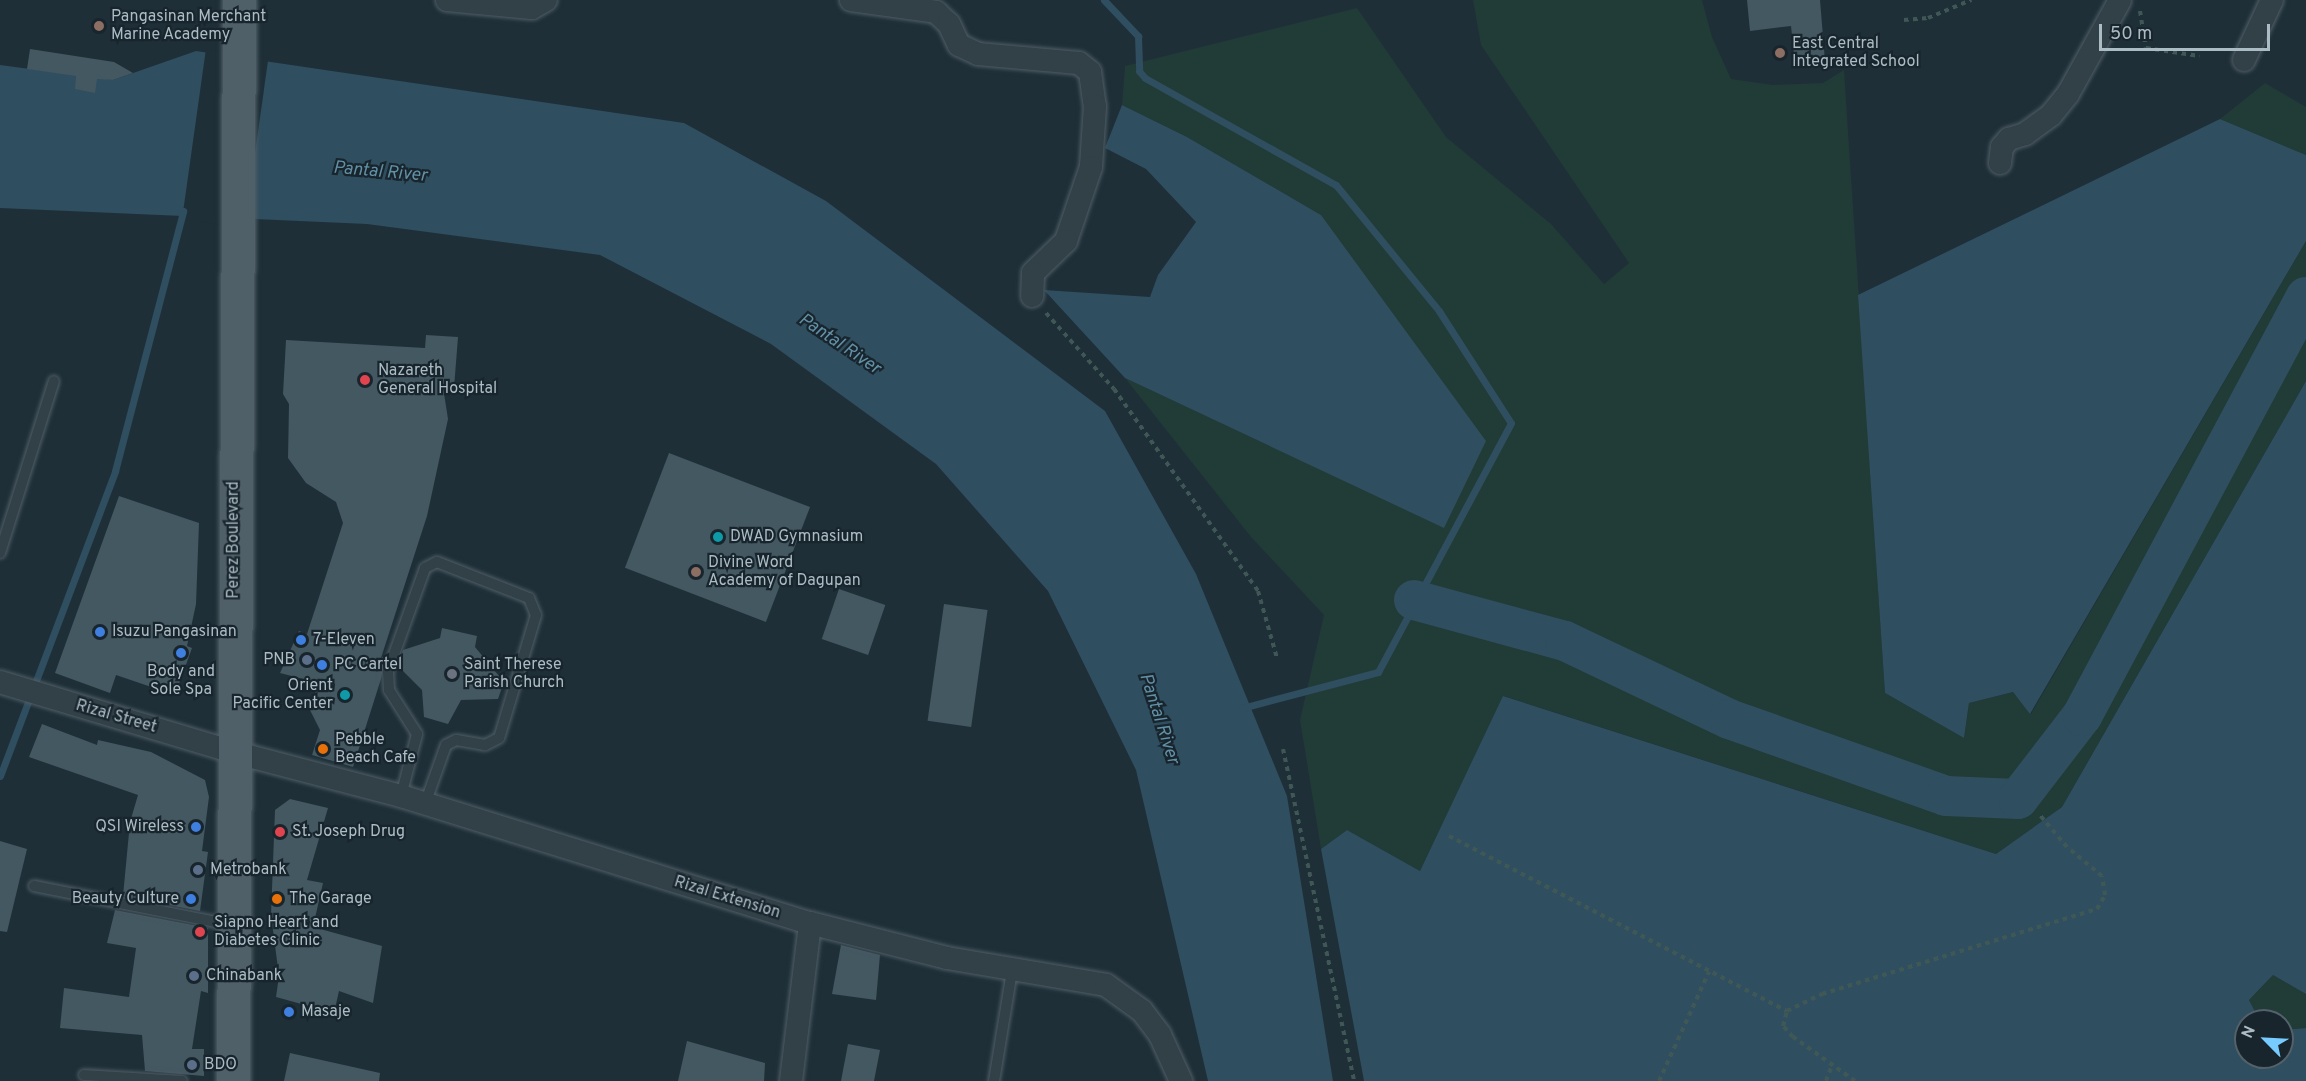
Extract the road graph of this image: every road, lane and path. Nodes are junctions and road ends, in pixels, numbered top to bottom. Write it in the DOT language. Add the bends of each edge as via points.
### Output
graph roads {
  1 [pos="239,0"];
  2 [pos="447,0"];
  3 [pos="546,0"];
  4 [pos="851,0"];
  5 [pos="1971,0"];
  6 [pos="2272,0"];
  7 [pos="2126,2"];
  8 [pos="1904,20"];
  9 [pos="2199,56"];
  10 [pos="2244,60"];
  11 [pos="2000,163"];
  12 [pos="1032,296"];
  13 [pos="54,381"];
  14 [pos="0,553"];
  15 [pos="1277,658"];
  16 [pos="8,684"];
  17 [pos="1283,749"];
  18 [pos="233,752"];
  19 [pos="401,795"];
  20 [pos="425,804"];
  21 [pos="2039,814"];
  22 [pos="1449,836"];
  23 [pos="34,886"];
  24 [pos="810,923"];
  25 [pos="233,925"];
  26 [pos="1012,971"];
  27 [pos="1709,972"];
  28 [pos="1787,1011"];
  29 [pos="1832,1065"];
  30 [pos="84,1075"];
  31 [pos="182,1081"];
  32 [pos="233,1081"];
  33 [pos="791,1081"];
  34 [pos="994,1081"];
  35 [pos="1181,1081"];
  36 [pos="1354,1081"];
  37 [pos="1659,1081"];
  38 [pos="1826,1081"];
  39 [pos="1855,1081"];
  1 -- 18 [label="main road, Perez Boulevard"];
  2 -- 3 [label="street" via="532,8"];
  4 -- 12 [label="street" via="936,12 959,45 978,54 1079,63 1090,72 1095,106 1091,167 1066,241 1033,273"];
  5 -- 8 [label="path" via="1936,11 1928,18"];
  6 -- 10 [label="street"];
  7 -- 9 [label="path" via="2140,6 2146,48"];
  7 -- 11 [label="street" via="2068,94 2051,115 2025,134 2009,138 2002,147"];
  12 -- 15 [label="path" via="1114,389 1258,591"];
  13 -- 14 [label="lane"];
  16 -- 18 [label="street, Rizal Street"];
  17 -- 36 [label="path"];
  18 -- 19 [label="street, Rizal Extension"];
  18 -- 25 [label="main road, Perez Boulevard"];
  19 -- 20 [label="street, Rizal Extension"];
  19 -- 20 [label="lane" via="417,734 389,690 388,671 425,568 437,562 529,598 536,615 499,738 485,745 456,740 446,746"];
  20 -- 24 [label="street, Rizal Extension"];
  21 -- 28 [label="path" via="2067,847 2102,876 2105,895 2097,909 1822,994"];
  22 -- 27 [label="path"];
  23 -- 25 [label="lane"];
  24 -- 26 [label="street, Rizal Extension"];
  24 -- 33 [label="street"];
  25 -- 32 [label="main road, Perez Boulevard"];
  26 -- 34 [label="lane"];
  26 -- 35 [label="street, Rizal Extension" via="1085,978 1125,996 1160,1035"];
  27 -- 28 [label="path"];
  27 -- 37 [label="path"];
  28 -- 29 [label="path" via="1783,1026"];
  29 -- 38 [label="path"];
  29 -- 39 [label="path"];
  30 -- 31 [label="lane"];
}
